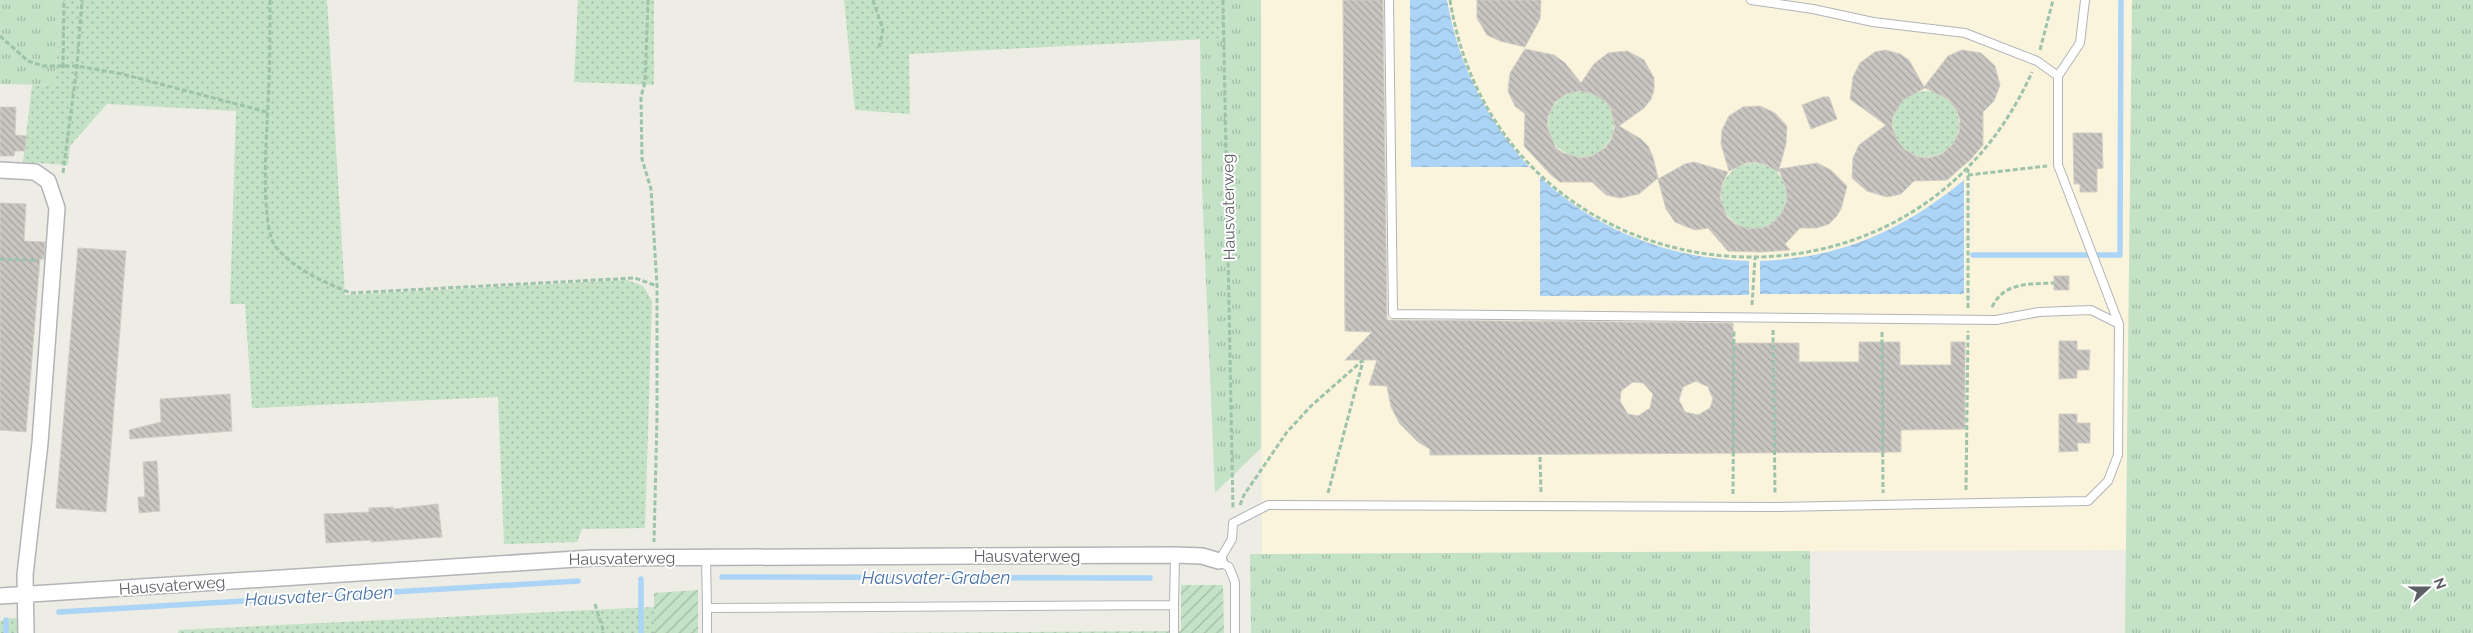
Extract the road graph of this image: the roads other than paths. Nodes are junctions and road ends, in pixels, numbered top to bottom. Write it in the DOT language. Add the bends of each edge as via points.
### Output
graph roads {
  1 [pos="1389,0"];
  2 [pos="1751,0"];
  3 [pos="2085,0"];
  4 [pos="2058,76"];
  5 [pos="0,170"];
  6 [pos="2119,324"];
  7 [pos="1175,555"];
  8 [pos="706,557"];
  9 [pos="1219,561"];
  10 [pos="24,594"];
  11 [pos="0,596"];
  12 [pos="1174,605"];
  13 [pos="707,608"];
  14 [pos="26,633"];
  15 [pos="706,633"];
  16 [pos="1174,633"];
  17 [pos="1235,633"];
  1 -- 6 [label="lane" via="1393,314 1989,320 2040,312 2091,310"];
  2 -- 4 [label="lane" via="1873,22 1965,34 2037,61"];
  3 -- 4 [label="lane" via="2080,43"];
  4 -- 6 [label="lane" via="2058,165"];
  5 -- 10 [label="street" via="35,172 48,181 58,208 40,443"];
  6 -- 9 [label="lane" via="2118,455 2108,481 2088,501 1775,507 1268,505 1233,523 1232,539"];
  7 -- 8 [label="street, Hausvaterweg"];
  7 -- 9 [label="street, Hausvaterweg" via="1202,556"];
  7 -- 12 [label="lane"];
  8 -- 10 [label="street, Hausvaterweg" via="592,558"];
  8 -- 13 [label="lane"];
  9 -- 17 [label="lane" via="1229,567 1235,582"];
  10 -- 11 [label="street, Hausvaterweg"];
  10 -- 14 [label="street"];
  12 -- 13 [label="lane"];
  12 -- 16 [label="lane"];
  13 -- 15 [label="lane"];
}
